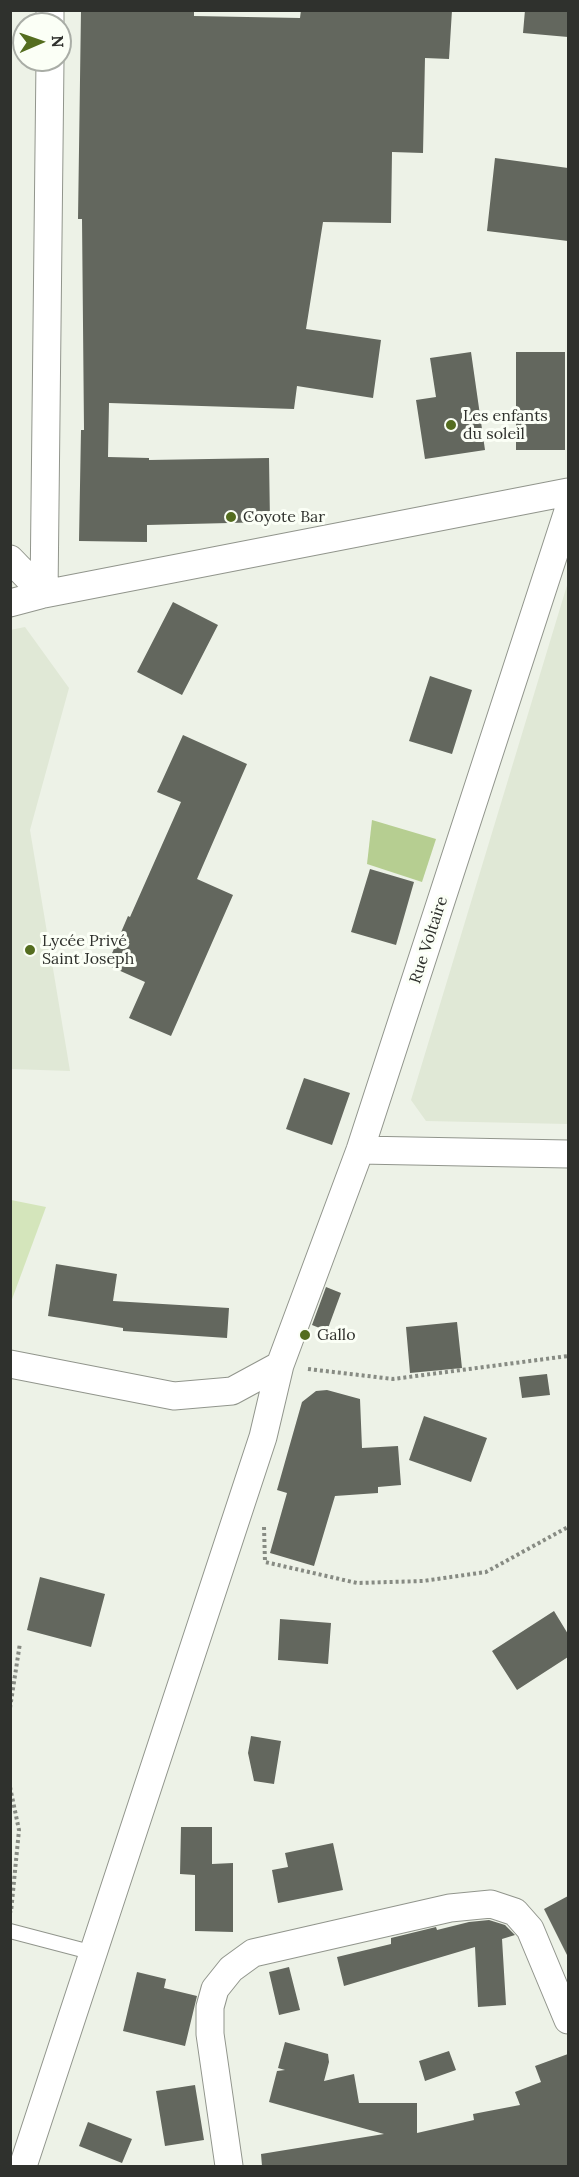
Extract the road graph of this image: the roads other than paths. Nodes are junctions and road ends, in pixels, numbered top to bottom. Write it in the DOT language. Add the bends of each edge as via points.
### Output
graph roads {
  1 [pos="50,72"];
  2 [pos="568,492"];
  3 [pos="568,511"];
  4 [pos="10,559"];
  5 [pos="44,594"];
  6 [pos="10,603"];
  7 [pos="360,1150"];
  8 [pos="568,1154"];
  9 [pos="10,1364"];
  10 [pos="280,1365"];
  11 [pos="10,1930"];
  12 [pos="94,1953"];
  13 [pos="568,2020"];
  14 [pos="24,2166"];
  15 [pos="229,2166"];
  1 -- 5 [label="street"];
  2 -- 5 [label="street"];
  3 -- 7 [label="street, Rue Voltaire"];
  4 -- 5 [label="street"];
  5 -- 6 [label="street"];
  7 -- 8 [label="street"];
  7 -- 10 [label="street, Rue Voltaire"];
  9 -- 10 [label="street" via="174,1396 232,1391"];
  10 -- 12 [label="street, Rue Voltaire" via="264,1437"];
  11 -- 12 [label="lane"];
  12 -- 14 [label="street, Rue Voltaire"];
  13 -- 15 [label="street" via="530,1929 515,1912 491,1904 450,1908 253,1953 231,1969 215,1989 210,2007 210,2034"];
}
